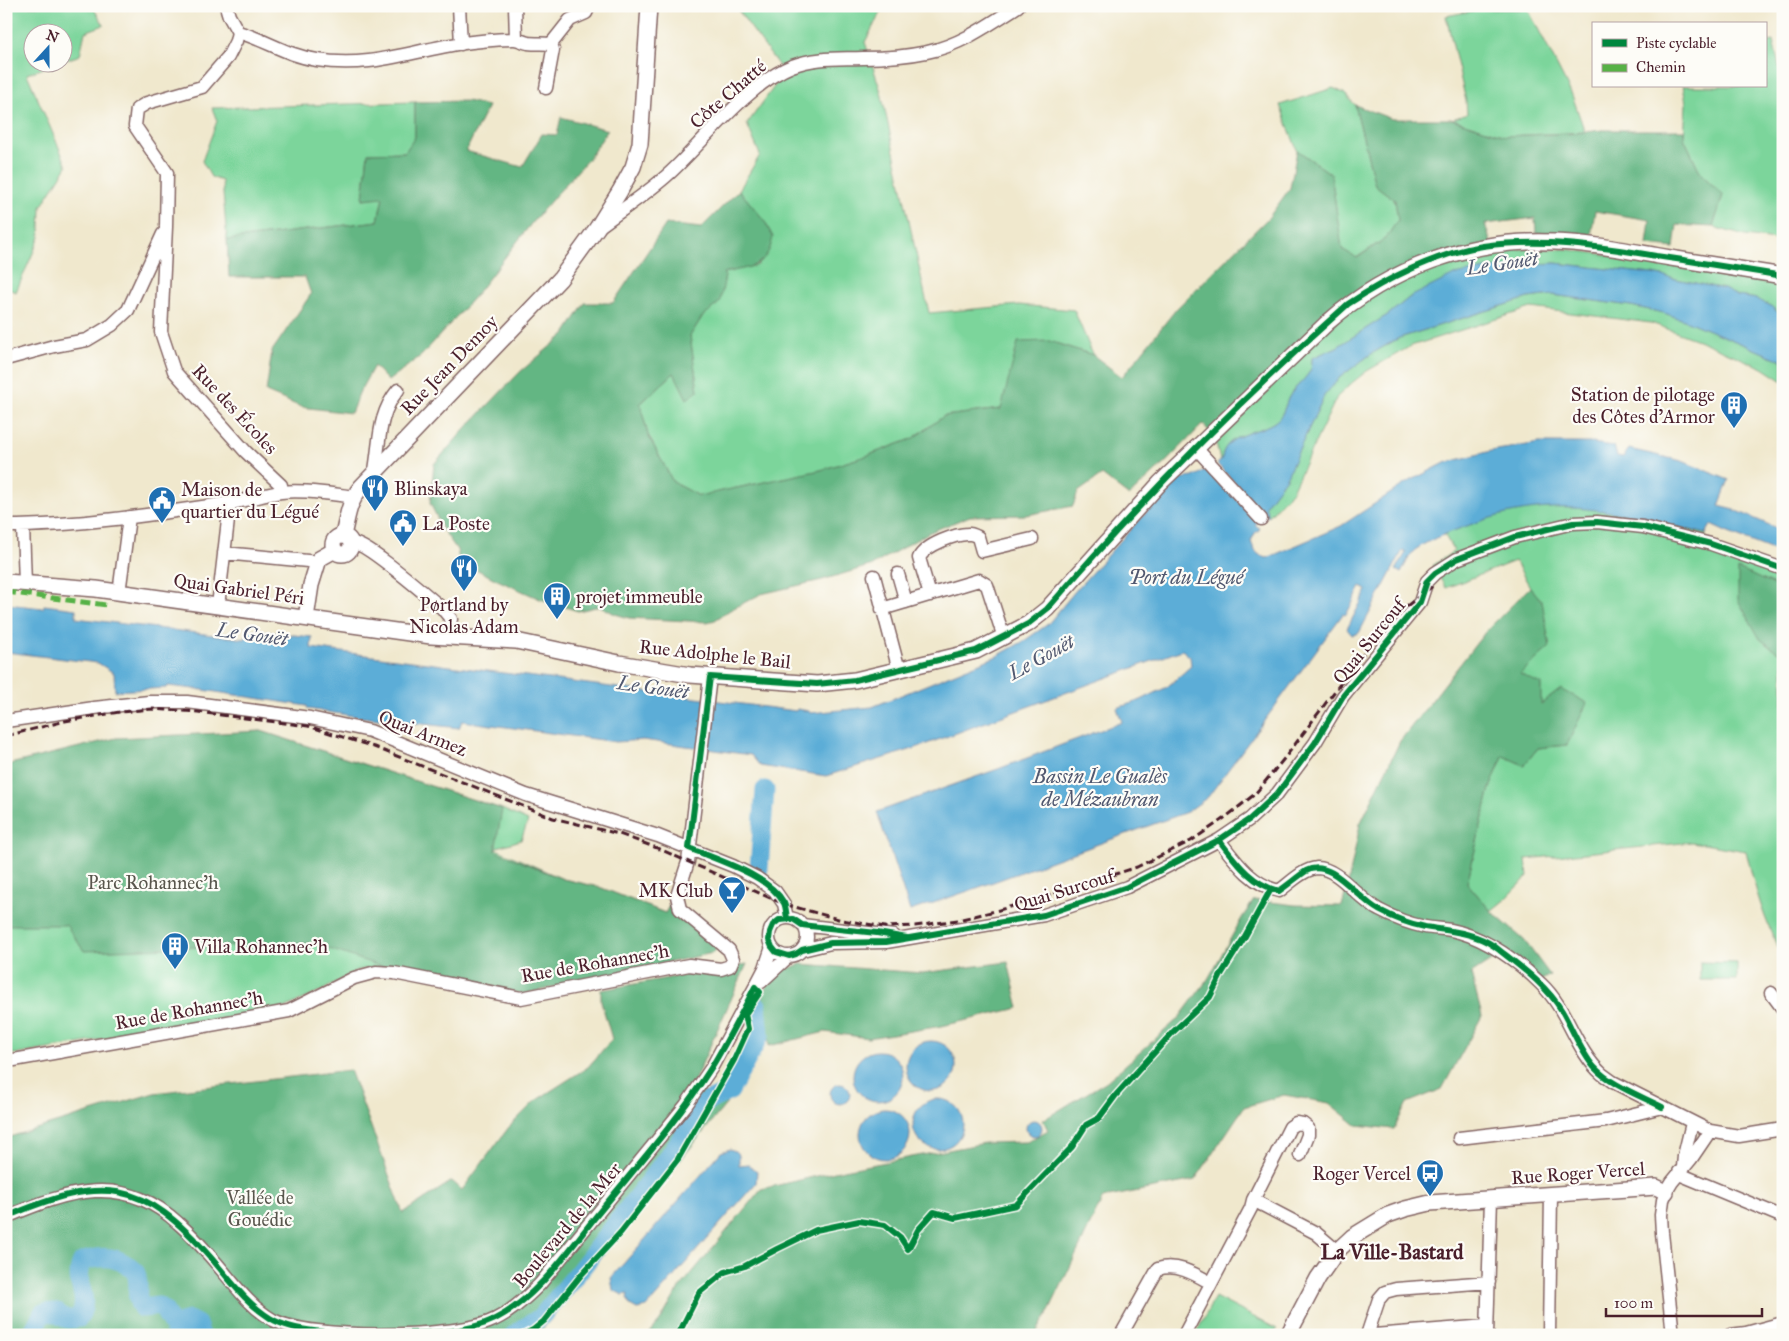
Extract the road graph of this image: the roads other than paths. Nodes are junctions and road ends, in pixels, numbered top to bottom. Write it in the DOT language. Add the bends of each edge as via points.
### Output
graph roads {
  1 [pos="226,6"];
  2 [pos="459,6"];
  3 [pos="516,6"];
  4 [pos="589,6"];
  5 [pos="649,6"];
  6 [pos="1018,6"];
  7 [pos="238,32"];
  8 [pos="516,39"];
  9 [pos="461,44"];
  10 [pos="551,44"];
  11 [pos="546,88"];
  12 [pos="166,227"];
  13 [pos="597,228"];
  14 [pos="1783,276"];
  15 [pos="6,359"];
  16 [pos="398,390"];
  17 [pos="1195,448"];
  18 [pos="375,470"];
  19 [pos="282,492"];
  20 [pos="353,497"];
  21 [pos="230,503"];
  22 [pos="129,517"];
  23 [pos="1261,520"];
  24 [pos="6,526"];
  25 [pos="24,526"];
  26 [pos="1032,538"];
  27 [pos="348,539"];
  28 [pos="224,553"];
  29 [pos="318,562"];
  30 [pos="1783,569"];
  31 [pos="898,574"];
  32 [pos="874,576"];
  33 [pos="6,582"];
  34 [pos="25,584"];
  35 [pos="119,593"];
  36 [pos="930,595"];
  37 [pos="906,602"];
  38 [pos="218,606"];
  39 [pos="882,608"];
  40 [pos="306,618"];
  41 [pos="448,637"];
  42 [pos="1004,638"];
  43 [pos="899,670"];
  44 [pos="710,677"];
  45 [pos="6,721"];
  46 [pos="1219,840"];
  47 [pos="689,848"];
  48 [pos="787,918"];
  49 [pos="802,925"];
  50 [pos="907,938"];
  51 [pos="772,947"];
  52 [pos="802,950"];
  53 [pos="789,956"];
  54 [pos="755,987"];
  55 [pos="1771,993"];
  56 [pos="1783,1009"];
  57 [pos="6,1059"];
  58 [pos="1662,1108"];
  59 [pos="1692,1123"];
  60 [pos="1783,1129"];
  61 [pos="1710,1132"];
  62 [pos="1459,1138"];
  63 [pos="1300,1155"];
  64 [pos="1681,1170"];
  65 [pos="1666,1192"];
  66 [pos="1551,1194"];
  67 [pos="1491,1198"];
  68 [pos="1253,1200"];
  69 [pos="6,1217"];
  70 [pos="1783,1217"];
  71 [pos="1337,1251"];
  72 [pos="1489,1282"];
  73 [pos="1212,1283"];
  74 [pos="1783,1324"];
  75 [pos="1487,1330"];
  76 [pos="1121,1335"];
  77 [pos="1184,1335"];
  78 [pos="1288,1335"];
  79 [pos="1367,1335"];
  80 [pos="1374,1335"];
  81 [pos="1549,1335"];
  82 [pos="1674,1335"];
  83 [pos="1730,1335"];
  1 -- 7 [label="street"];
  2 -- 9 [label="street"];
  3 -- 8 [label="street"];
  4 -- 10 [label="street" via="586,13 570,20"];
  5 -- 13 [label="street, Rue Jean Demoy" via="640,144 633,167"];
  6 -- 13 [label="street, Côte Chatté" via="959,42 928,52 812,59 790,67 760,85 663,178"];
  7 -- 9 [label="street" via="288,54 348,63 374,62"];
  7 -- 12 [label="street, Rue des Écoles" via="228,56 202,87 146,103 137,109 135,126 167,173"];
  8 -- 9 [label="street"];
  8 -- 10 [label="street"];
  10 -- 11 [label="street" via="554,50"];
  12 -- 15 [label="street" via="128,310 112,325 87,340"];
  12 -- 19 [label="street, Rue des Écoles" via="161,332 174,371 246,452 281,485"];
  13 -- 18 [label="street, Rue Jean Demoy" via="560,279"];
  14 -- 17 [label="street, Rue Adolphe le Bail" via="1553,242 1481,246 1451,254 1399,274 1348,304"];
  16 -- 18 [label="street" via="390,399 380,427"];
  17 -- 23 [label="street"];
  17 -- 42 [label="street, Rue Adolphe le Bail" via="1046,609"];
  18 -- 20 [label="street, Rue Jean Demoy"];
  19 -- 20 [label="street"];
  19 -- 21 [label="street"];
  20 -- 27 [label="street, Rue Jean Demoy" via="348,510"];
  21 -- 22 [label="street"];
  21 -- 28 [label="street"];
  22 -- 25 [label="street"];
  22 -- 35 [label="street"];
  24 -- 25 [label="street"];
  25 -- 34 [label="street"];
  26 -- 36 [label="street" via="982,551 978,537 971,534 937,541 919,558"];
  27 -- 29 [label="street" via="335,539 335,550"];
  27 -- 41 [label="street" via="371,551 442,608 451,619"];
  28 -- 29 [label="street"];
  28 -- 38 [label="street"];
  29 -- 40 [label="street"];
  30 -- 46 [label="street, Quai Surcouf" via="1711,544 1642,527 1597,522 1573,523 1515,537 1457,559 1427,581 1420,602 1343,696 1315,743 1277,794 1250,819"];
  31 -- 37 [label="street"];
  32 -- 39 [label="street"];
  33 -- 34 [label="street, Quai Gabriel Péri"];
  34 -- 35 [label="street, Quai Gabriel Péri"];
  35 -- 38 [label="street, Quai Gabriel Péri"];
  36 -- 37 [label="street"];
  36 -- 42 [label="street" via="979,580 987,585"];
  37 -- 39 [label="street"];
  38 -- 40 [label="street, Quai Gabriel Péri"];
  39 -- 43 [label="street"];
  40 -- 41 [label="street, Quai Gabriel Péri"];
  41 -- 44 [label="street, Rue Adolphe le Bail" via="516,641 629,665"];
  42 -- 43 [label="street, Rue Adolphe le Bail" via="976,651"];
  43 -- 44 [label="street, Rue Adolphe le Bail" via="817,684"];
  44 -- 47 [label="street"];
  45 -- 47 [label="street, Quai Armez" via="149,702 187,702 310,718 370,731 526,795"];
  46 -- 50 [label="street, Quai Surcouf" via="1127,887 1044,915"];
  46 -- 58 [label="street" via="1239,866 1264,886 1279,891 1308,870 1330,871 1378,910 1423,927 1456,931 1491,944 1548,992 1593,1066 1613,1082"];
  47 -- 48 [label="street, Quai Armez" via="763,882 784,904"];
  47 -- 57 [label="street, Rue de Rohannec'h" via="677,896 680,909 729,950 733,959 730,966 721,969 689,965 522,998 376,972 354,978 289,1011"];
  48 -- 49 [label="street"];
  48 -- 51 [label="street" via="780,920 770,932"];
  49 -- 50 [label="street, Quai Surcouf"];
  49 -- 52 [label="street" via="807,937"];
  50 -- 52 [label="street, Quai Surcouf" via="886,942 831,943"];
  51 -- 53 [label="street" via="776,952"];
  51 -- 54 [label="street, Boulevard de la Mer"];
  52 -- 53 [label="street"];
  53 -- 54 [label="street, Boulevard de la Mer"];
  54 -- 69 [label="street, Boulevard de la Mer" via="712,1067 686,1105 586,1229 522,1302 498,1318 474,1326 446,1332 356,1333 322,1332 282,1324 254,1307 178,1222 138,1197 120,1192 100,1189 64,1195"];
  55 -- 56 [label="street"];
  58 -- 59 [label="street"];
  58 -- 62 [label="street" via="1606,1121"];
  59 -- 61 [label="street"];
  59 -- 64 [label="street"];
  60 -- 61 [label="street" via="1739,1136"];
  61 -- 64 [label="street"];
  63 -- 68 [label="street" via="1308,1128 1296,1123 1281,1143"];
  64 -- 65 [label="street"];
  64 -- 70 [label="street" via="1684,1176"];
  65 -- 66 [label="street, Rue Roger Vercel" via="1656,1187"];
  65 -- 82 [label="street" via="1661,1215"];
  66 -- 67 [label="street, Rue Roger Vercel"];
  66 -- 81 [label="street"];
  67 -- 71 [label="street, Rue Roger Vercel" via="1430,1203 1404,1209 1371,1224"];
  67 -- 72 [label="street"];
  68 -- 71 [label="street" via="1316,1233"];
  68 -- 73 [label="street"];
  71 -- 78 [label="street, Rue Roger Vercel" via="1318,1278"];
  72 -- 75 [label="street"];
  72 -- 79 [label="street" via="1385,1292 1379,1299"];
  73 -- 76 [label="street" via="1179,1268 1166,1266 1158,1269"];
  73 -- 77 [label="street"];
  74 -- 83 [label="street"];
  75 -- 80 [label="street"];
}
